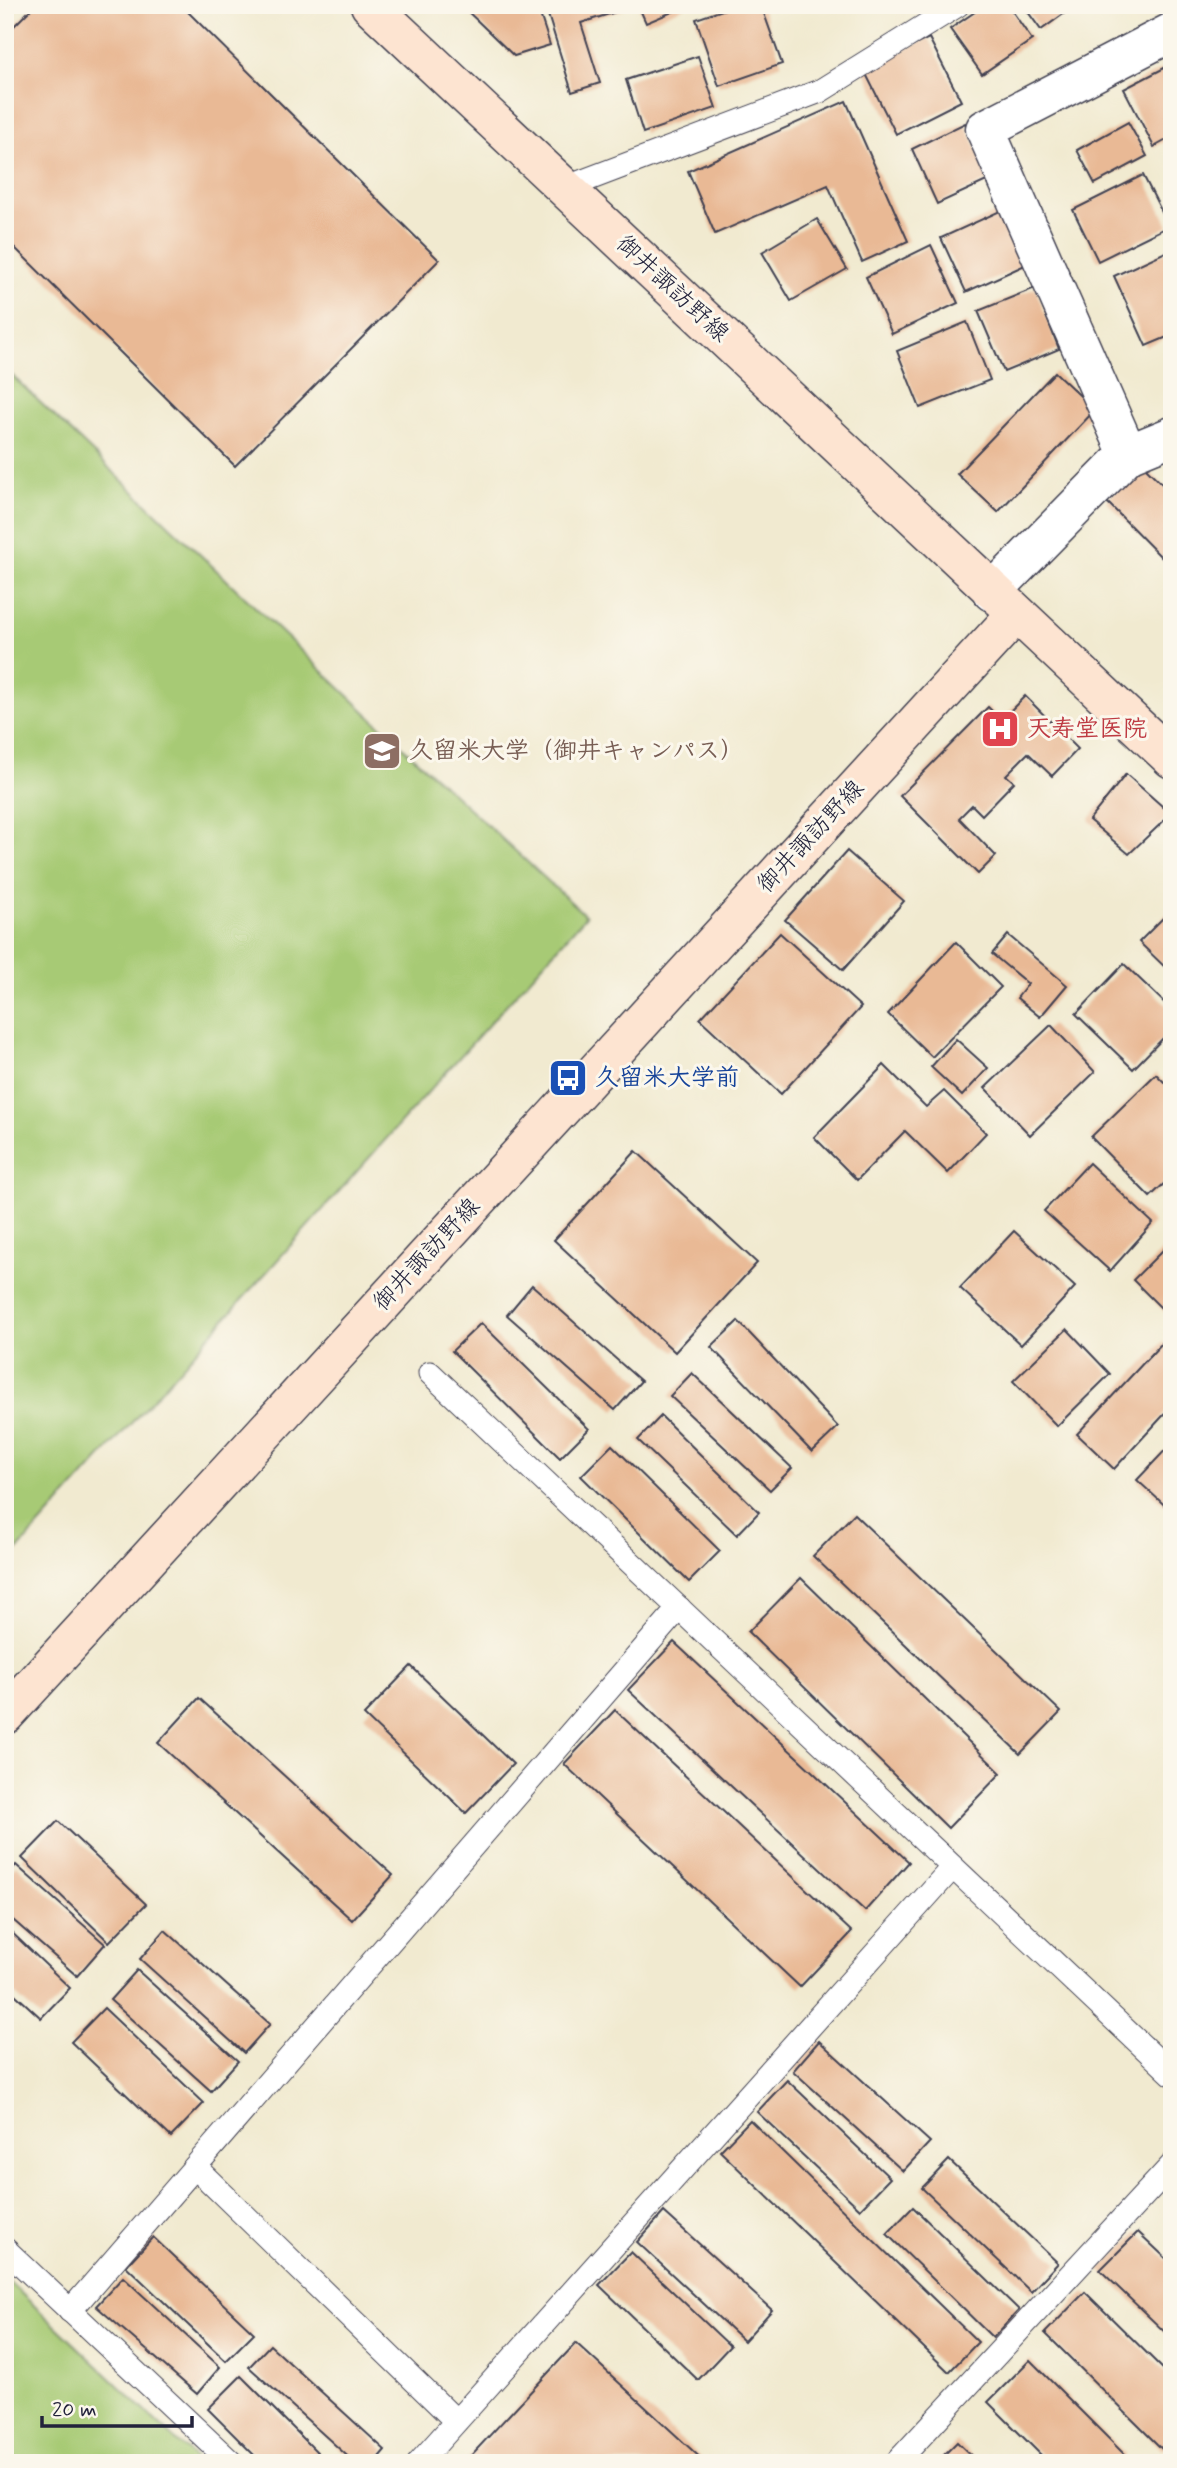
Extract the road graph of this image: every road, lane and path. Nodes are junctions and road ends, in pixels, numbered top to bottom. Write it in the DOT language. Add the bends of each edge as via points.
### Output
graph roads {
  1 [pos="370,5"];
  2 [pos="958,5"];
  3 [pos="1168,5"];
  4 [pos="1172,13"];
  5 [pos="1172,32"];
  6 [pos="565,188"];
  7 [pos="1172,436"];
  8 [pos="1128,454"];
  9 [pos="1004,603"];
  10 [pos="1172,759"];
  11 [pos="430,1373"];
  12 [pos="679,1608"];
  13 [pos="5,1715"];
  14 [pos="952,1867"];
  15 [pos="1172,2074"];
  16 [pos="1172,2165"];
  17 [pos="195,2167"];
  18 [pos="5,2249"];
  19 [pos="71,2311"];
  20 [pos="456,2421"];
  21 [pos="232,2463"];
  22 [pos="419,2463"];
  23 [pos="896,2463"];
  1 -- 6 [label="main road, 御井諏訪野線"];
  2 -- 6 [label="lane" via="820,91"];
  3 -- 4 [label="street"];
  5 -- 8 [label="street" via="985,129"];
  6 -- 9 [label="main road, 御井諏訪野線"];
  7 -- 8 [label="street"];
  8 -- 9 [label="street"];
  9 -- 10 [label="main road"];
  9 -- 13 [label="main road, 御井諏訪野線"];
  11 -- 12 [label="lane"];
  12 -- 14 [label="lane"];
  12 -- 17 [label="lane"];
  14 -- 15 [label="lane"];
  14 -- 20 [label="lane"];
  16 -- 23 [label="lane"];
  17 -- 19 [label="lane"];
  17 -- 20 [label="lane"];
  18 -- 19 [label="lane"];
  19 -- 21 [label="lane"];
  20 -- 22 [label="lane"];
}
